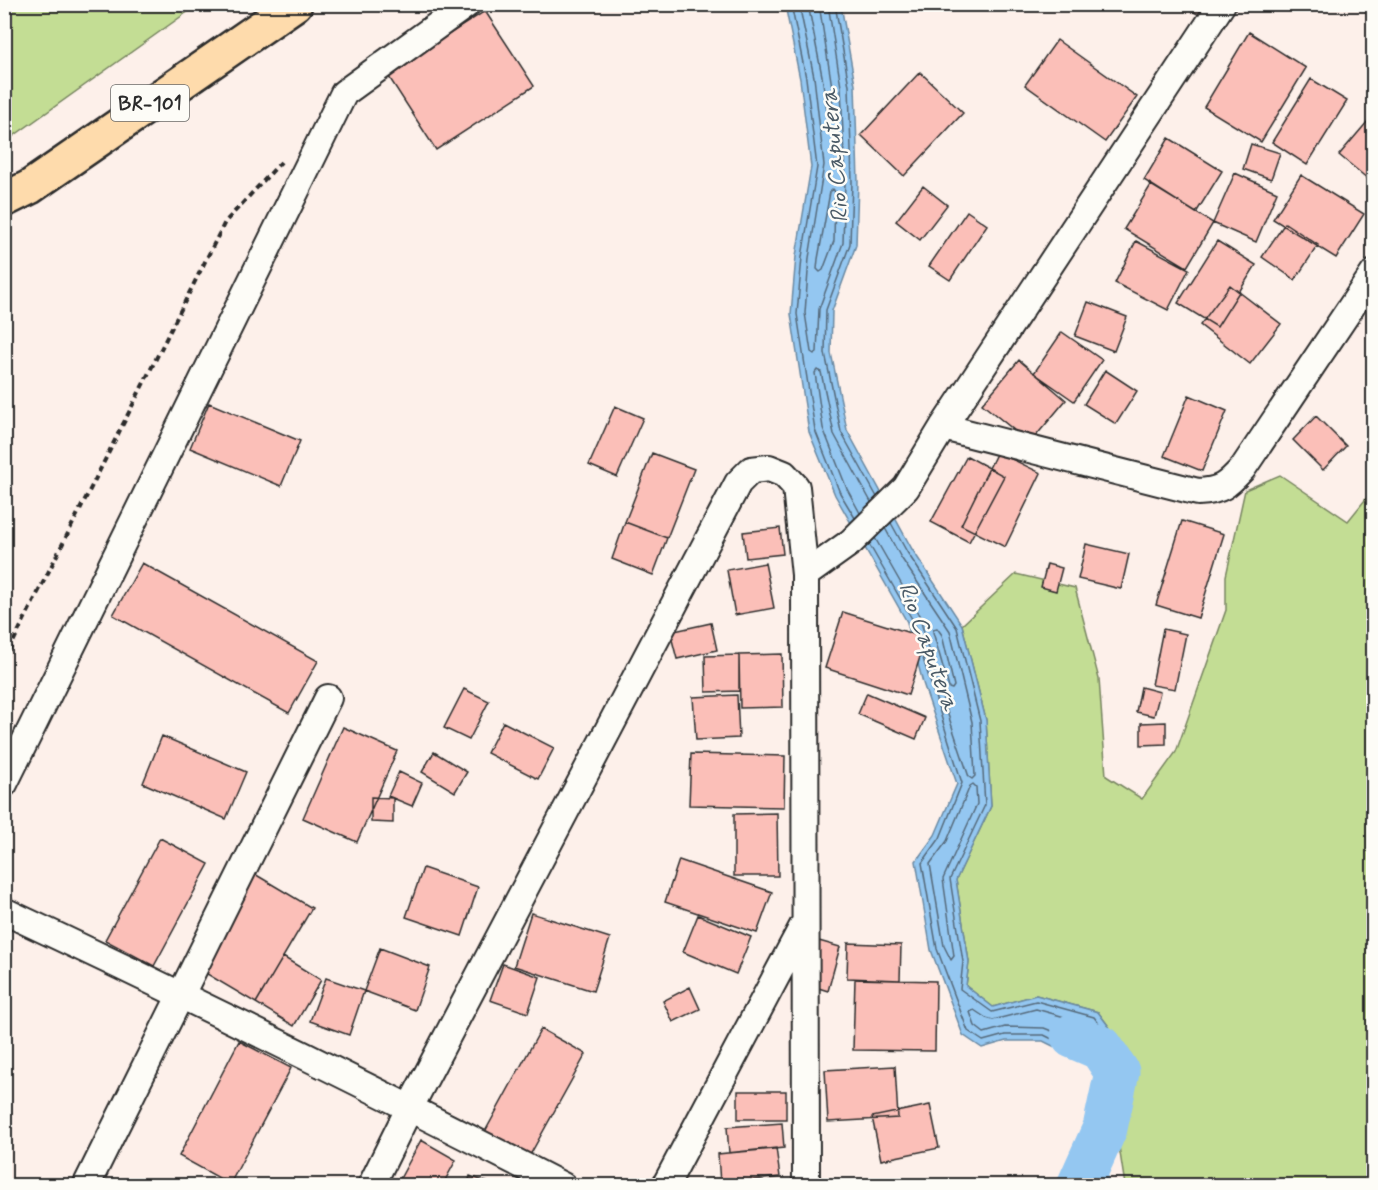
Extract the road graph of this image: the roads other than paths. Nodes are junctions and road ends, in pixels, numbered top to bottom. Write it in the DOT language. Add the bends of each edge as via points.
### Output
graph roads {
  1 [pos="295,4"];
  2 [pos="467,4"];
  3 [pos="1222,4"];
  4 [pos="4,200"];
  5 [pos="1374,273"];
  6 [pos="943,427"];
  7 [pos="805,575"];
  8 [pos="328,698"];
  9 [pos="4,784"];
  10 [pos="4,911"];
  11 [pos="806,920"];
  12 [pos="180,994"];
  13 [pos="410,1107"];
  14 [pos="86,1185"];
  15 [pos="371,1185"];
  16 [pos="563,1185"];
  17 [pos="665,1185"];
  18 [pos="806,1185"];
  1 -- 4 [label="highway, BR-101" via="30,187"];
  2 -- 9 [label="street" via="344,93"];
  3 -- 6 [label="street"];
  5 -- 6 [label="street" via="1243,468 1227,485 1214,491 1198,492"];
  6 -- 7 [label="street" via="906,488 851,542"];
  7 -- 11 [label="street"];
  7 -- 13 [label="street" via="796,487 777,471 751,470 738,483"];
  8 -- 12 [label="street"];
  10 -- 12 [label="street"];
  11 -- 17 [label="street"];
  11 -- 18 [label="street"];
  12 -- 13 [label="street"];
  12 -- 14 [label="street"];
  13 -- 15 [label="street"];
  13 -- 16 [label="street"];
}
